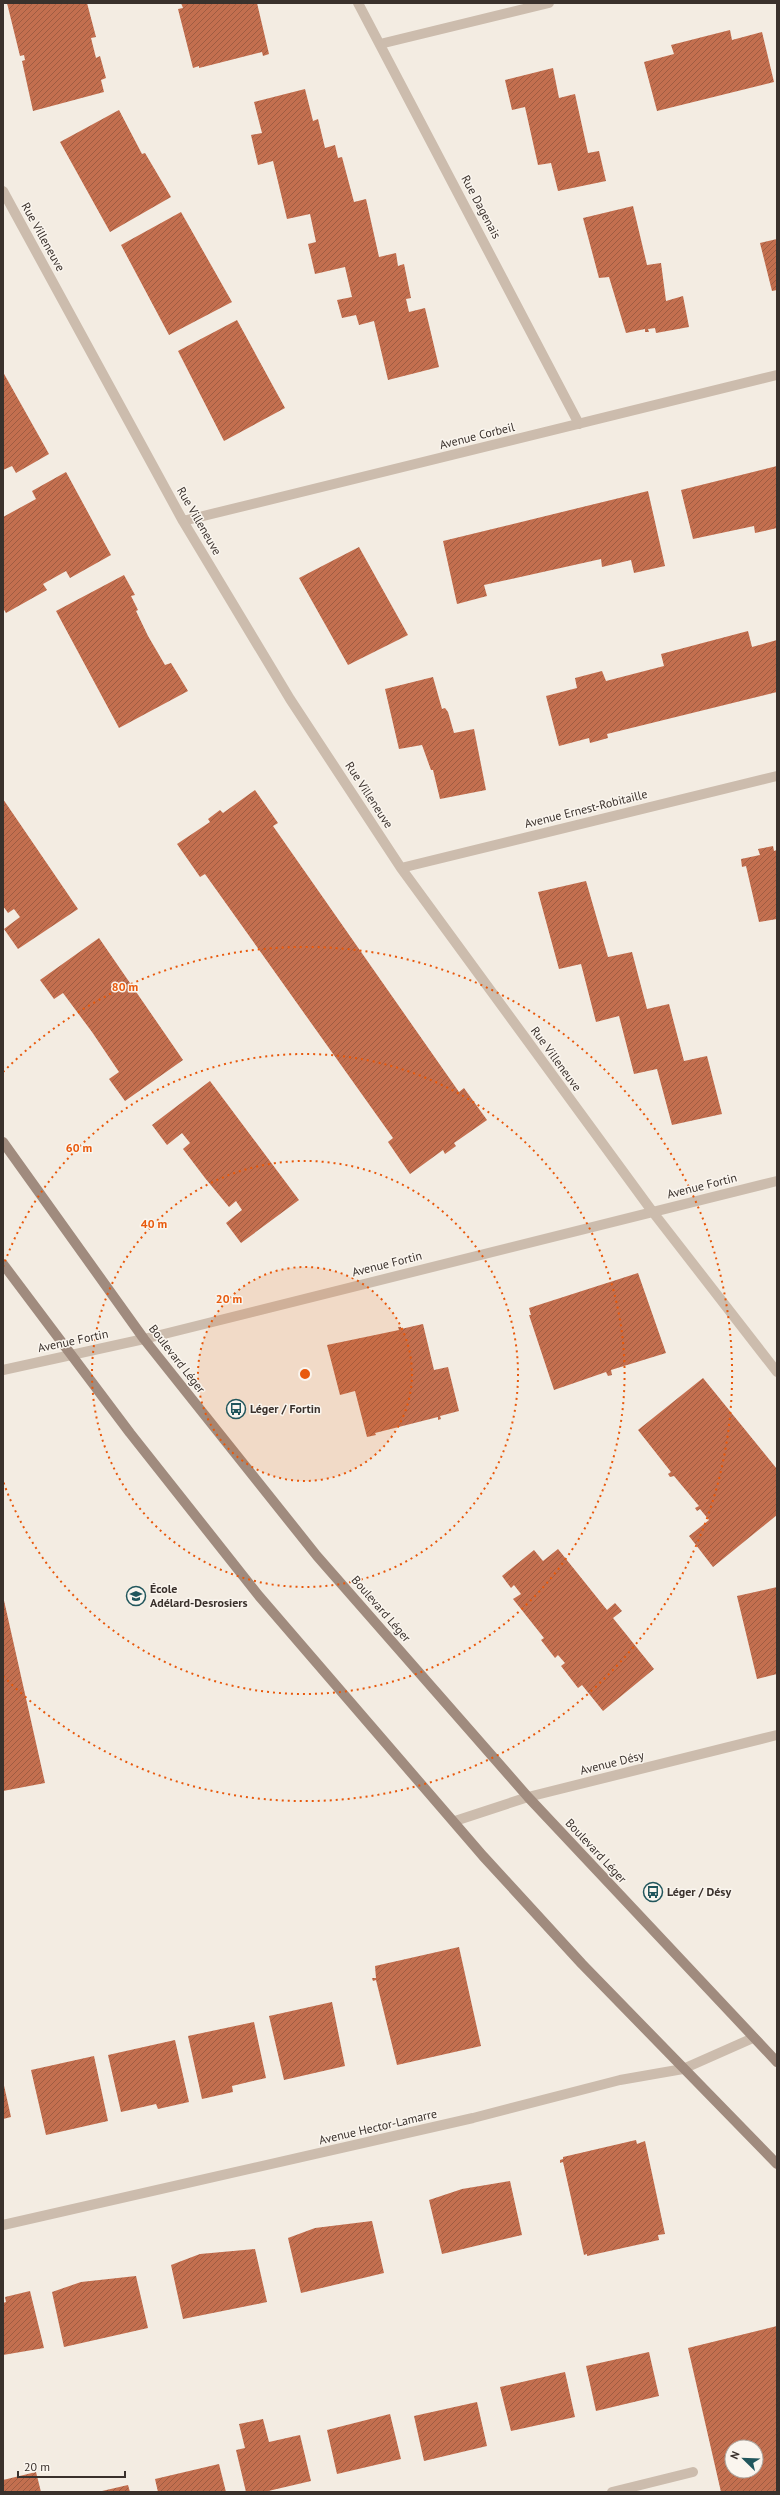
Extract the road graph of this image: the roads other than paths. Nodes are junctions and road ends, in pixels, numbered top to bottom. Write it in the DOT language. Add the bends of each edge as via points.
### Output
graph roads {
  1 [pos="358,3"];
  2 [pos="549,3"];
  3 [pos="380,44"];
  4 [pos="3,191"];
  5 [pos="777,375"];
  6 [pos="579,424"];
  7 [pos="183,521"];
  8 [pos="777,776"];
  9 [pos="401,868"];
  10 [pos="3,1142"];
  11 [pos="777,1181"];
  12 [pos="652,1211"];
  13 [pos="3,1264"];
  14 [pos="144,1339"];
  15 [pos="71,1354"];
  16 [pos="3,1370"];
  17 [pos="777,1372"];
  18 [pos="777,1735"];
  19 [pos="528,1797"];
  20 [pos="454,1821"];
  21 [pos="754,2038"];
  22 [pos="777,2062"];
  23 [pos="683,2069"];
  24 [pos="777,2164"];
  25 [pos="3,2226"];
  26 [pos="694,2472"];
  27 [pos="612,2492"];
  1 -- 3 [label="street, Rue Dagenais"];
  2 -- 3 [label="street"];
  3 -- 6 [label="street, Rue Dagenais"];
  4 -- 7 [label="street, Rue Villeneuve"];
  5 -- 6 [label="street, Avenue Corbeil"];
  6 -- 7 [label="street, Avenue Corbeil"];
  7 -- 9 [label="street, Rue Villeneuve" via="290,699"];
  8 -- 9 [label="street, Avenue Ernest-Robitaille"];
  9 -- 12 [label="street, Rue Villeneuve"];
  10 -- 14 [label="main road, Boulevard Léger"];
  11 -- 12 [label="street, Avenue Fortin"];
  12 -- 14 [label="street, Avenue Fortin"];
  12 -- 17 [label="street, Rue Villeneuve"];
  13 -- 15 [label="main road"];
  14 -- 15 [label="street, Avenue Fortin"];
  14 -- 19 [label="main road, Boulevard Léger" via="317,1556"];
  15 -- 16 [label="street, Avenue Fortin"];
  15 -- 20 [label="main road" via="259,1596"];
  18 -- 19 [label="street, Avenue Désy"];
  19 -- 20 [label="street, Avenue Désy"];
  19 -- 21 [label="main road, Boulevard Léger"];
  20 -- 23 [label="main road" via="566,1947"];
  21 -- 22 [label="main road, Boulevard Léger"];
  21 -- 23 [label="street, Avenue Hector-Lamarre"];
  23 -- 24 [label="main road"];
  23 -- 25 [label="street, Avenue Hector-Lamarre" via="620,2080 473,2118"];
  26 -- 27 [label="street"];
}
